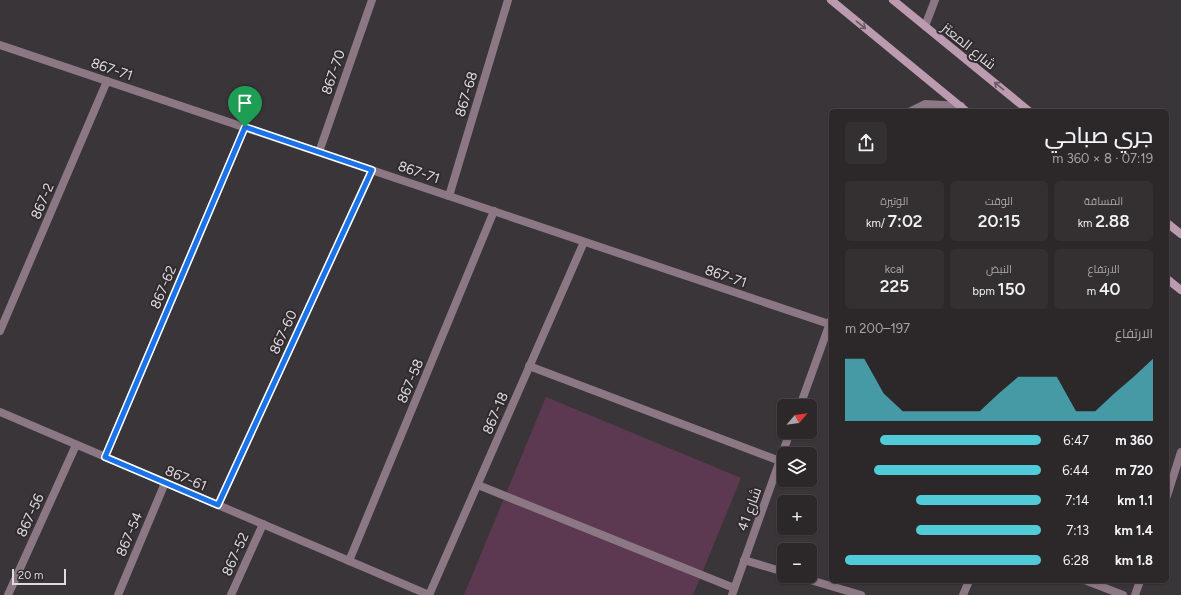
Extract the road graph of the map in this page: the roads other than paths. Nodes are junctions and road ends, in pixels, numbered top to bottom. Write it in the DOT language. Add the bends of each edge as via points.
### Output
graph roads {
  1 [pos="372,0"];
  2 [pos="508,0"];
  3 [pos="831,0"];
  4 [pos="894,0"];
  5 [pos="934,0"];
  6 [pos="925,26"];
  7 [pos="0,45"];
  8 [pos="107,81"];
  9 [pos="915,109"];
  10 [pos="964,109"];
  11 [pos="1027,109"];
  12 [pos="245,127"];
  13 [pos="319,152"];
  14 [pos="372,170"];
  15 [pos="449,196"];
  16 [pos="494,211"];
  17 [pos="1169,225"];
  18 [pos="1181,234"];
  19 [pos="584,242"];
  20 [pos="1169,281"];
  21 [pos="1181,290"];
  22 [pos="829,322"];
  23 [pos="829,325"];
  24 [pos="0,330"];
  25 [pos="529,366"];
  26 [pos="802,399"];
  27 [pos="0,412"];
  28 [pos="76,445"];
  29 [pos="1181,452"];
  30 [pos="105,457"];
  31 [pos="777,460"];
  32 [pos="777,469"];
  33 [pos="165,483"];
  34 [pos="478,485"];
  35 [pos="1169,490"];
  36 [pos="218,505"];
  37 [pos="263,524"];
  38 [pos="744,560"];
  39 [pos="349,561"];
  40 [pos="777,570"];
  41 [pos="817,582"];
  42 [pos="968,583"];
  43 [pos="1092,583"];
  44 [pos="1139,583"];
  45 [pos="733,592"];
  46 [pos="8,595"];
  47 [pos="118,595"];
  48 [pos="231,595"];
  49 [pos="429,595"];
  50 [pos="861,595"];
  51 [pos="963,595"];
  52 [pos="1123,595"];
  53 [pos="1135,595"];
  1 -- 13 [label="street, 867-70"];
  2 -- 15 [label="street, 867-68"];
  3 -- 10 [label="street, one-way"];
  4 -- 6 [label="street, شارع المعتز"];
  5 -- 6 [label="street"];
  11 -- 6 [label="street, شارع المعتز, one-way"];
  7 -- 8 [label="street, 867-71"];
  8 -- 12 [label="street, 867-71"];
  8 -- 24 [label="street, 867-2"];
  9 -- 10 [label="street" via="925,104"];
  12 -- 13 [label="street, 867-71"];
  12 -- 30 [label="street, 867-62"];
  13 -- 14 [label="street, 867-71"];
  14 -- 15 [label="street, 867-71"];
  14 -- 36 [label="street, 867-60"];
  15 -- 16 [label="street, 867-71"];
  16 -- 19 [label="street, 867-71"];
  16 -- 39 [label="street, 867-58"];
  17 -- 18 [label="street"];
  19 -- 22 [label="street, 867-71"];
  19 -- 25 [label="street, 867-18"];
  20 -- 21 [label="street"];
  23 -- 26 [label="street"];
  25 -- 31 [label="street"];
  25 -- 34 [label="street, 867-18"];
  27 -- 28 [label="street, 867-61"];
  28 -- 30 [label="street, 867-61"];
  28 -- 46 [label="street, 867-56"];
  29 -- 35 [label="street"];
  30 -- 33 [label="street, 867-61"];
  32 -- 38 [label="street, شارع 41"];
  33 -- 36 [label="street, 867-61"];
  33 -- 47 [label="street, 867-54"];
  34 -- 45 [label="street"];
  34 -- 49 [label="street, 867-18"];
  36 -- 37 [label="street, 867-61"];
  37 -- 39 [label="street, 867-61"];
  37 -- 48 [label="street, 867-52"];
  38 -- 40 [label="street"];
  38 -- 45 [label="street, شارع 41"];
  39 -- 49 [label="street, 867-61"];
  41 -- 50 [label="street"];
  42 -- 51 [label="street"];
  43 -- 52 [label="street"];
  44 -- 53 [label="street"];
}
